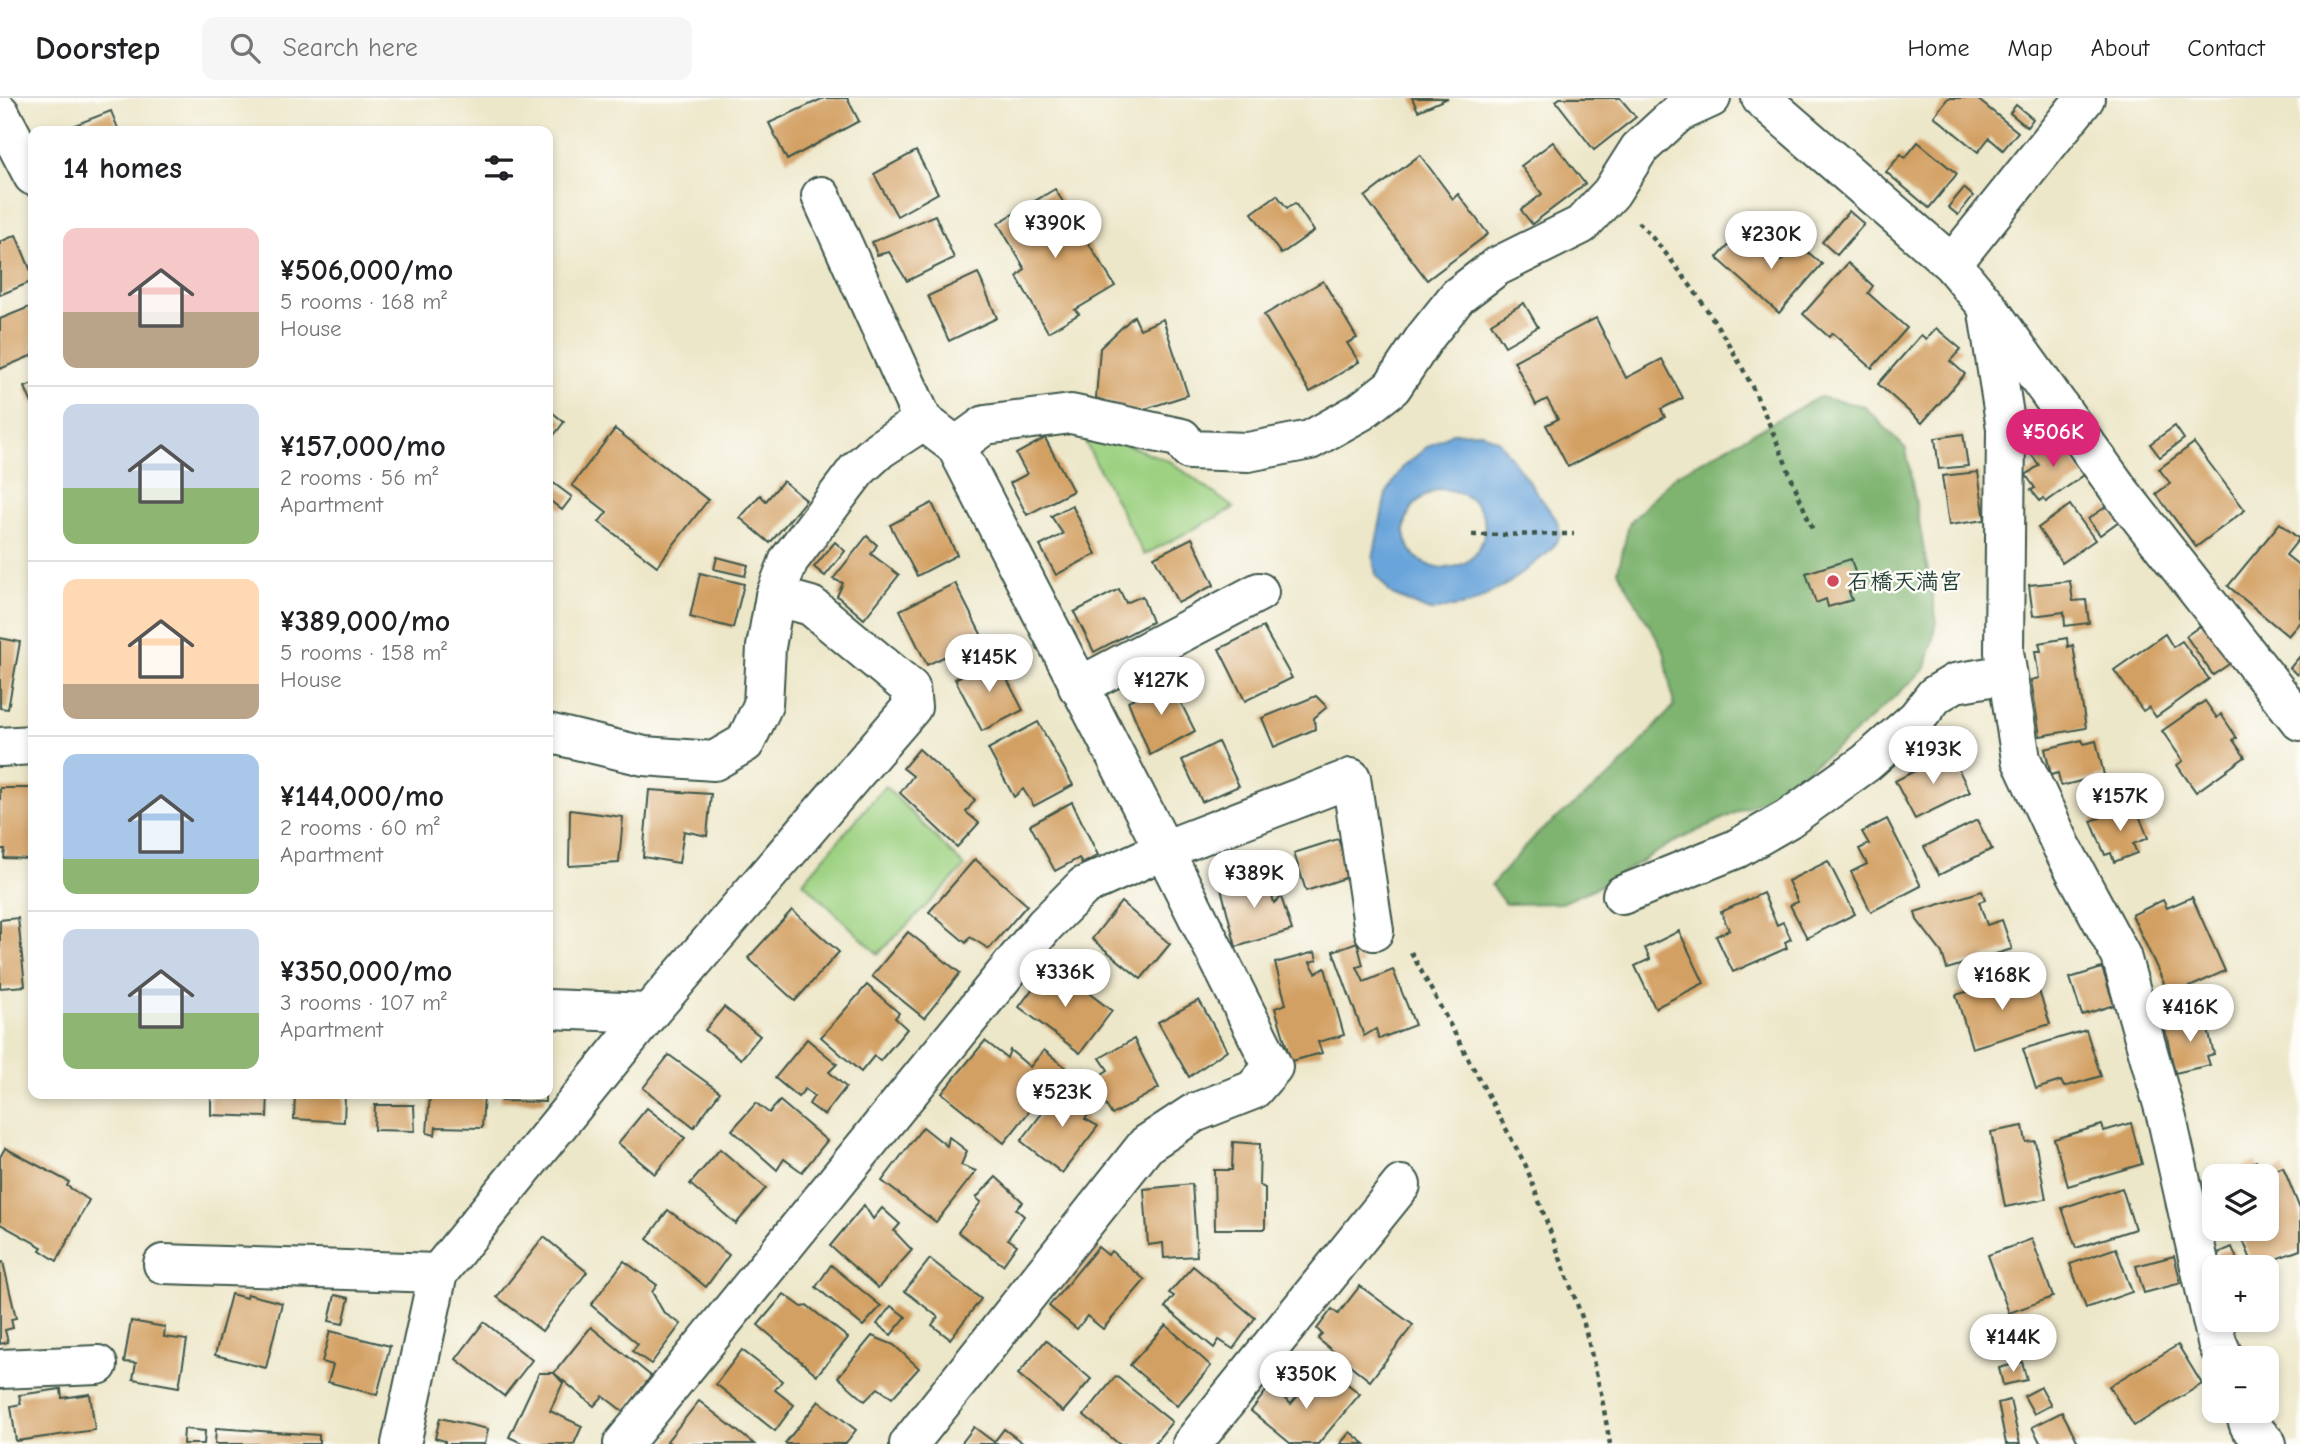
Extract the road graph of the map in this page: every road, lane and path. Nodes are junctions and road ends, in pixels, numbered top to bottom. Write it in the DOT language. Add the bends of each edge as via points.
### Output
graph roads {
  1 [pos="1711,98"];
  2 [pos="1761,98"];
  3 [pos="2085,98"];
  4 [pos="0,113"];
  5 [pos="28,166"];
  6 [pos="1611,193"];
  7 [pos="821,196"];
  8 [pos="1952,264"];
  9 [pos="1987,306"];
  10 [pos="923,421"];
  11 [pos="956,446"];
  12 [pos="1813,530"];
  13 [pos="1574,534"];
  14 [pos="1472,535"];
  15 [pos="1259,592"];
  16 [pos="775,596"];
  17 [pos="2007,674"];
  18 [pos="1078,687"];
  19 [pos="2300,721"];
  20 [pos="553,734"];
  21 [pos="28,745"];
  22 [pos="0,747"];
  23 [pos="1164,849"];
  24 [pos="1622,895"];
  25 [pos="1391,938"];
  26 [pos="553,1009"];
  27 [pos="649,1013"];
  28 [pos="1401,1185"];
  29 [pos="163,1264"];
  30 [pos="438,1273"];
  31 [pos="2219,1346"];
  32 [pos="98,1365"];
  33 [pos="0,1369"];
  34 [pos="2249,1423"];
  35 [pos="401,1444"];
  36 [pos="623,1444"];
  37 [pos="909,1444"];
  38 [pos="1192,1444"];
  39 [pos="1610,1444"];
  40 [pos="2267,1444"];
  1 -- 6 [label="street" via="1678,113 1639,149"];
  2 -- 8 [label="street"];
  3 -- 8 [label="street"];
  4 -- 5 [label="street"];
  6 -- 11 [label="street" via="1581,225 1496,267 1458,296 1392,387 1360,412 1310,440 1248,452 1189,450 1182,438 1071,414 985,425"];
  6 -- 12 [label="path" via="1650,234 1735,355"];
  7 -- 10 [label="street"];
  8 -- 9 [label="street"];
  9 -- 17 [label="street" via="2006,428"];
  9 -- 19 [label="street" via="2122,495"];
  10 -- 11 [label="street"];
  10 -- 16 [label="street" via="880,449 858,470 789,560"];
  11 -- 18 [label="street"];
  13 -- 14 [label="path"];
  15 -- 18 [label="street"];
  16 -- 20 [label="street" via="763,705 745,743 714,761 644,756"];
  16 -- 27 [label="street" via="811,607 821,615 910,688 912,707"];
  17 -- 24 [label="street" via="1955,683 1935,695 1917,718 1866,763 1788,819 1736,849"];
  17 -- 31 [label="street" via="2021,759 2121,956 2167,1119"];
  18 -- 23 [label="street"];
  21 -- 22 [label="street"];
  23 -- 25 [label="street" via="1351,778"];
  23 -- 36 [label="street" via="1084,886 1045,925"];
  23 -- 37 [label="street" via="1273,1067 1253,1090 1194,1113 1147,1144"];
  25 -- 39 [label="path" via="1526,1166 1583,1320"];
  26 -- 27 [label="street"];
  27 -- 30 [label="street"];
  28 -- 38 [label="street"];
  29 -- 30 [label="street"];
  30 -- 35 [label="street"];
  32 -- 33 [label="street"];
  34 -- 40 [label="street"];
}
